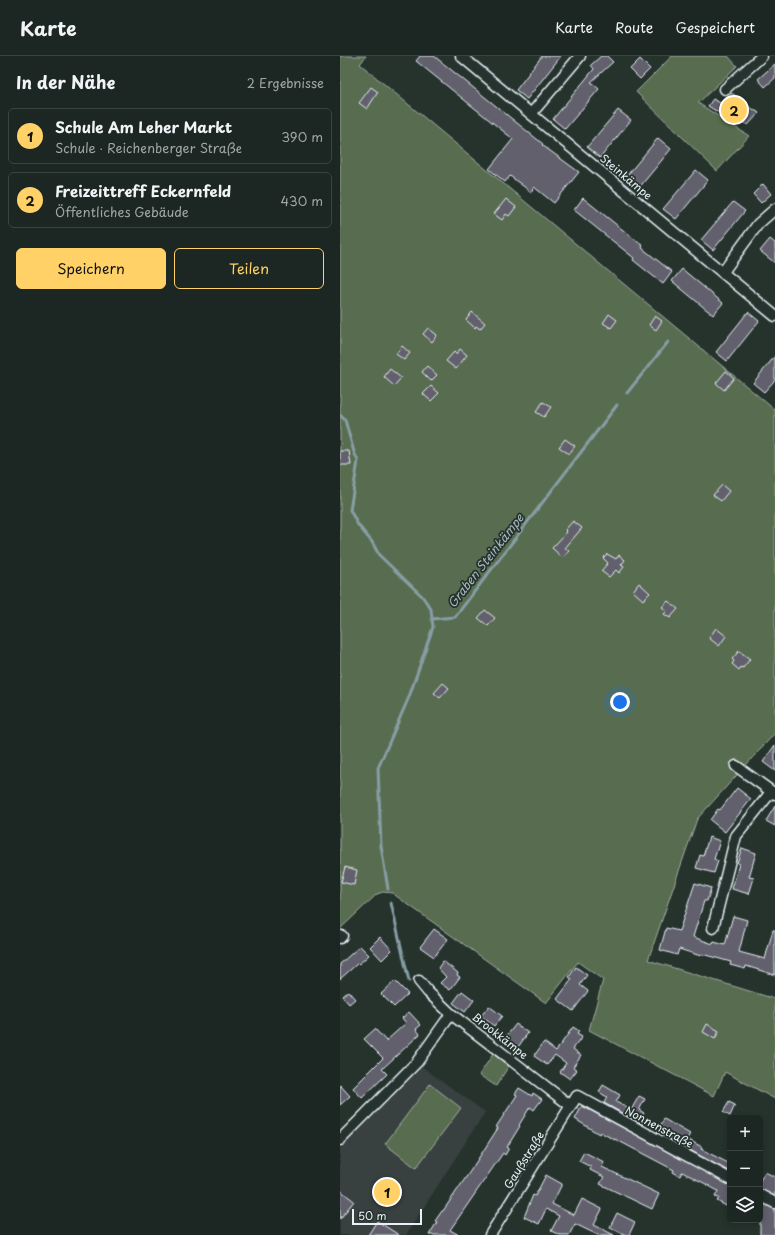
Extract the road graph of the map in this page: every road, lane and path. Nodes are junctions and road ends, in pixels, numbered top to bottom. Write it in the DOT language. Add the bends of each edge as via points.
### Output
graph roads {
  1 [pos="461,56"];
  2 [pos="580,56"];
  3 [pos="762,56"];
  4 [pos="725,89"];
  5 [pos="531,114"];
  6 [pos="775,209"];
  7 [pos="723,272"];
  8 [pos="775,316"];
  9 [pos="736,766"];
  10 [pos="773,793"];
  11 [pos="713,928"];
  12 [pos="419,981"];
  13 [pos="451,1014"];
  14 [pos="577,1096"];
  15 [pos="571,1106"];
  16 [pos="340,1140"];
  17 [pos="727,1177"];
  18 [pos="763,1197"];
  19 [pos="775,1203"];
  20 [pos="490,1235"];
  1 -- 5 [label="street, Steinkämpe"];
  2 -- 5 [label="street"];
  3 -- 4 [label="street"];
  5 -- 7 [label="street, Steinkämpe"];
  6 -- 7 [label="street" via="758,224"];
  7 -- 8 [label="street, Steinkämpe"];
  9 -- 10 [label="street"];
  10 -- 11 [label="street" via="736,836"];
  12 -- 13 [label="street, Brookkämpe"];
  13 -- 15 [label="street, Brookkämpe"];
  13 -- 16 [label="street" via="417,1062"];
  14 -- 15 [label="street, Gaußstraße"];
  14 -- 17 [label="street, Nonnenstraße"];
  15 -- 20 [label="street, Gaußstraße"];
  18 -- 19 [label="street"];
}
